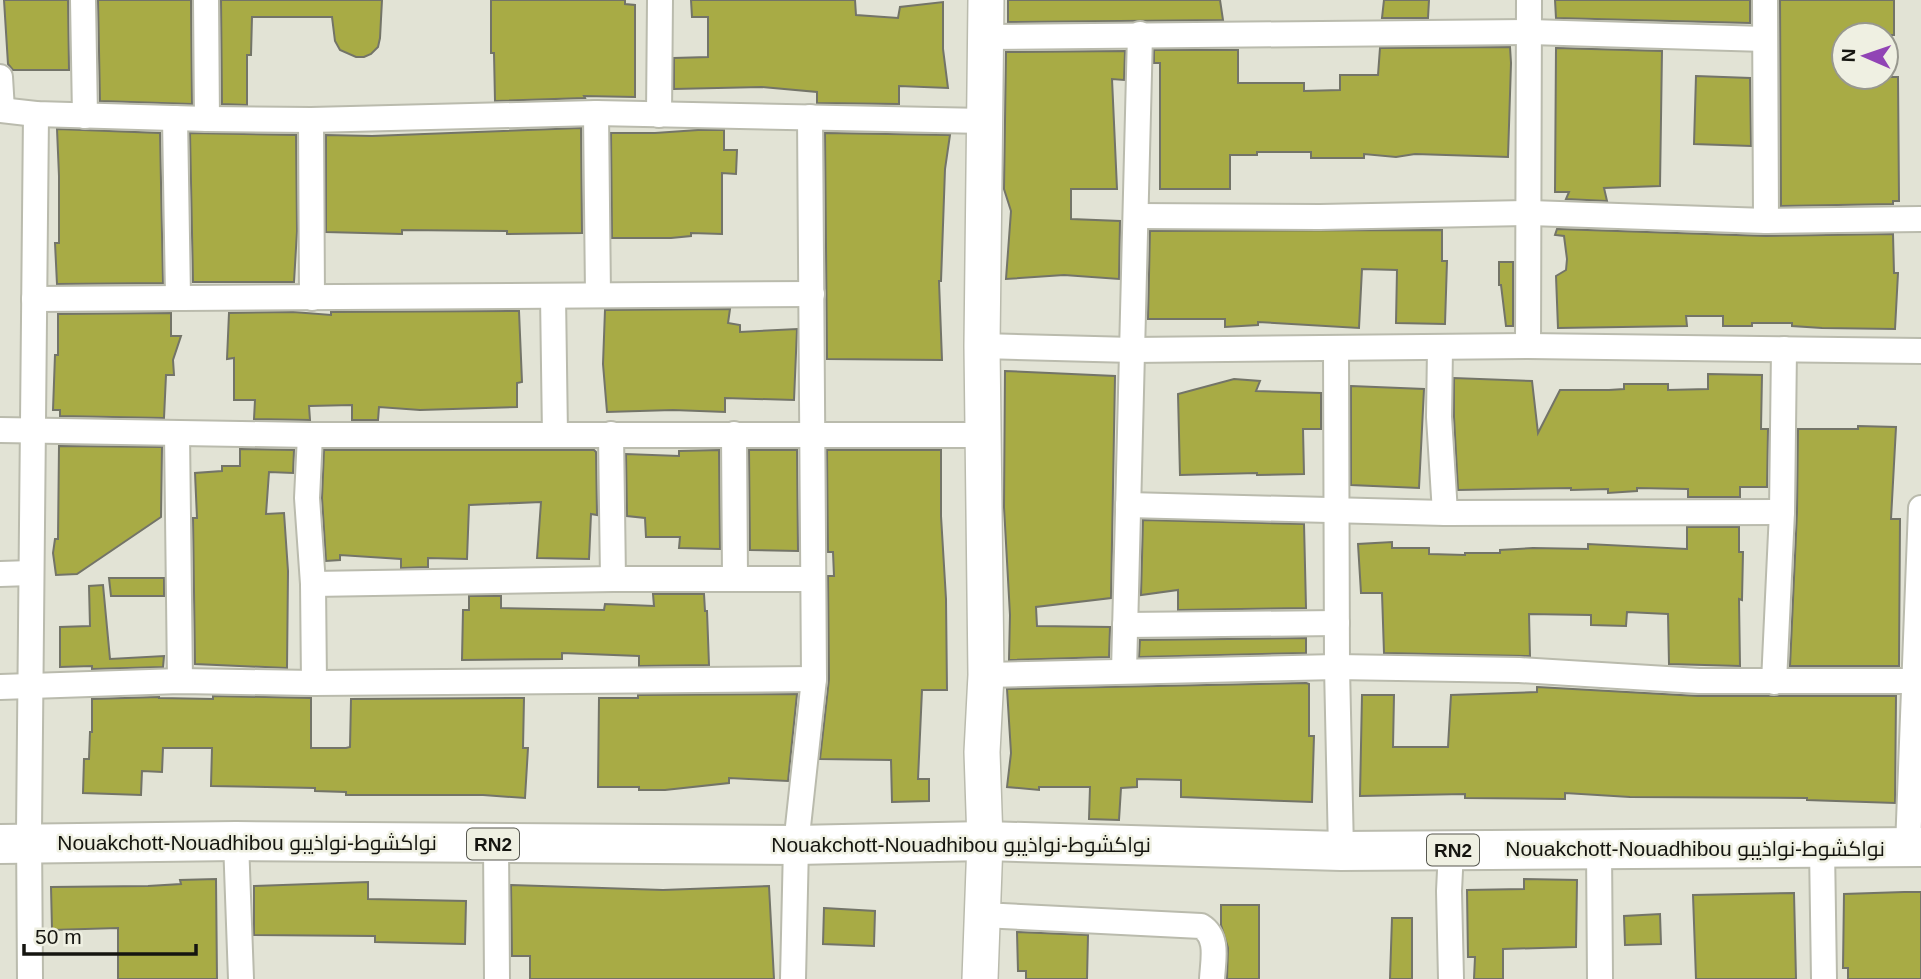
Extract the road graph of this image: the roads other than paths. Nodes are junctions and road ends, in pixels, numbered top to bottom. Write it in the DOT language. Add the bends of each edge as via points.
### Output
graph roads {
  1 [pos="83,0"];
  2 [pos="206,0"];
  3 [pos="660,0"];
  4 [pos="986,0"];
  5 [pos="1529,0"];
  6 [pos="1765,0"];
  7 [pos="1530,32"];
  8 [pos="1140,34"];
  9 [pos="985,37"];
  10 [pos="1765,39"];
  11 [pos="0,77"];
  12 [pos="1,110"];
  13 [pos="596,113"];
  14 [pos="36,114"];
  15 [pos="659,115"];
  16 [pos="85,116"];
  17 [pos="810,117"];
  18 [pos="175,118"];
  19 [pos="207,119"];
  20 [pos="311,120"];
  21 [pos="985,121"];
  22 [pos="1530,214"];
  23 [pos="1136,216"];
  24 [pos="1921,219"];
  25 [pos="1766,221"];
  26 [pos="812,294"];
  27 [pos="598,295"];
  28 [pos="553,296"];
  29 [pos="178,298"];
  30 [pos="312,298"];
  31 [pos="34,299"];
  32 [pos="982,346"];
  33 [pos="1528,346"];
  34 [pos="1336,348"];
  35 [pos="1440,348"];
  36 [pos="1784,349"];
  37 [pos="1133,350"];
  38 [pos="1921,351"];
  39 [pos="0,430"];
  40 [pos="33,430"];
  41 [pos="177,433"];
  42 [pos="611,434"];
  43 [pos="734,434"];
  44 [pos="811,434"];
  45 [pos="310,435"];
  46 [pos="555,435"];
  47 [pos="983,435"];
  48 [pos="1128,505"];
  49 [pos="1921,508"];
  50 [pos="1335,512"];
  51 [pos="1782,512"];
  52 [pos="1445,513"];
  53 [pos="0,573"];
  54 [pos="31,573"];
  55 [pos="735,578"];
  56 [pos="613,579"];
  57 [pos="812,579"];
  58 [pos="313,584"];
  59 [pos="1337,622"];
  60 [pos="1125,625"];
  61 [pos="1336,667"];
  62 [pos="1124,671"];
  63 [pos="986,675"];
  64 [pos="814,680"];
  65 [pos="180,681"];
  66 [pos="1914,681"];
  67 [pos="1774,682"];
  68 [pos="314,683"];
  69 [pos="0,687"];
  70 [pos="32,687"];
  71 [pos="236,841"];
  72 [pos="985,841"];
  73 [pos="15,844"];
  74 [pos="496,844"];
  75 [pos="796,845"];
  76 [pos="1915,847"];
  77 [pos="1599,848"];
  78 [pos="1822,848"];
  79 [pos="1451,850"];
  80 [pos="1341,851"];
  81 [pos="982,915"];
  82 [pos="30,979"];
  83 [pos="241,979"];
  84 [pos="497,979"];
  85 [pos="793,979"];
  86 [pos="980,979"];
  87 [pos="1212,979"];
  88 [pos="1451,979"];
  89 [pos="1600,979"];
  90 [pos="1824,979"];
  1 -- 16 [label="street"];
  2 -- 19 [label="street"];
  3 -- 15 [label="street"];
  4 -- 9 [label="street"];
  5 -- 7 [label="street"];
  6 -- 10 [label="street"];
  7 -- 8 [label="street"];
  7 -- 10 [label="street"];
  7 -- 22 [label="street"];
  8 -- 9 [label="street"];
  8 -- 23 [label="street"];
  9 -- 21 [label="street"];
  10 -- 25 [label="street"];
  11 -- 12 [label="street"];
  12 -- 14 [label="street"];
  13 -- 15 [label="street"];
  13 -- 20 [label="street"];
  13 -- 27 [label="street"];
  14 -- 16 [label="street"];
  14 -- 31 [label="street"];
  15 -- 17 [label="street"];
  16 -- 18 [label="street"];
  17 -- 21 [label="street"];
  17 -- 26 [label="street"];
  18 -- 19 [label="street"];
  18 -- 29 [label="street"];
  19 -- 20 [label="street"];
  20 -- 30 [label="street"];
  21 -- 32 [label="street"];
  22 -- 23 [label="street"];
  22 -- 25 [label="street"];
  22 -- 33 [label="street"];
  23 -- 37 [label="street"];
  24 -- 25 [label="street"];
  26 -- 27 [label="street"];
  26 -- 44 [label="street"];
  27 -- 28 [label="street"];
  28 -- 30 [label="street"];
  28 -- 46 [label="street"];
  29 -- 30 [label="street"];
  29 -- 31 [label="street"];
  31 -- 40 [label="street"];
  32 -- 37 [label="street"];
  32 -- 47 [label="street"];
  33 -- 35 [label="street"];
  33 -- 36 [label="street"];
  34 -- 35 [label="street"];
  34 -- 37 [label="street"];
  34 -- 50 [label="street"];
  35 -- 52 [label="street"];
  36 -- 38 [label="street"];
  36 -- 51 [label="street"];
  37 -- 48 [label="street"];
  39 -- 40 [label="street"];
  40 -- 41 [label="street"];
  40 -- 54 [label="street"];
  41 -- 45 [label="street"];
  41 -- 65 [label="street"];
  42 -- 43 [label="street"];
  42 -- 46 [label="street"];
  42 -- 56 [label="street"];
  43 -- 44 [label="street"];
  43 -- 55 [label="street"];
  44 -- 47 [label="street"];
  44 -- 57 [label="street"];
  45 -- 46 [label="street"];
  45 -- 58 [label="street" via="307,498"];
  47 -- 63 [label="street"];
  48 -- 50 [label="street"];
  48 -- 60 [label="street"];
  49 -- 66 [label="street"];
  50 -- 52 [label="street"];
  50 -- 59 [label="street"];
  51 -- 52 [label="street"];
  51 -- 67 [label="street"];
  53 -- 54 [label="street"];
  54 -- 70 [label="street"];
  55 -- 56 [label="street"];
  55 -- 57 [label="street"];
  56 -- 58 [label="street"];
  57 -- 64 [label="street"];
  58 -- 68 [label="street"];
  59 -- 60 [label="street"];
  59 -- 61 [label="street"];
  60 -- 62 [label="street"];
  61 -- 62 [label="street"];
  61 -- 67 [label="street"];
  61 -- 80 [label="street"];
  62 -- 63 [label="street"];
  63 -- 72 [label="street" via="982,752"];
  64 -- 68 [label="street"];
  64 -- 75 [label="street"];
  65 -- 68 [label="street"];
  65 -- 70 [label="street"];
  66 -- 67 [label="street"];
  66 -- 76 [label="street"];
  69 -- 70 [label="street"];
  70 -- 73 [label="street"];
  71 -- 73 [label="highway, Nouakchott-Nouadhibou نواكشوط-نواذيبو / RN2"];
  71 -- 74 [label="highway, Nouakchott-Nouadhibou نواكشوط-نواذيبو / RN2"];
  71 -- 83 [label="street"];
  72 -- 75 [label="highway, Nouakchott-Nouadhibou نواكشوط-نواذيبو / RN2"];
  72 -- 80 [label="highway, Nouakchott-Nouadhibou نواكشوط-نواذيبو / RN2"];
  72 -- 81 [label="street"];
  73 -- 82 [label="street"];
  74 -- 75 [label="highway, Nouakchott-Nouadhibou نواكشوط-نواذيبو / RN2"];
  74 -- 84 [label="street"];
  75 -- 85 [label="street"];
  76 -- 78 [label="highway, Nouakchott-Nouadhibou نواكشوط-نواذيبو / RN2"];
  77 -- 78 [label="highway, Nouakchott-Nouadhibou نواكشوط-نواذيبو / RN2"];
  77 -- 79 [label="highway, Nouakchott-Nouadhibou نواكشوط-نواذيبو / RN2"];
  77 -- 89 [label="street"];
  78 -- 90 [label="street"];
  79 -- 80 [label="highway, Nouakchott-Nouadhibou نواكشوط-نواذيبو / RN2"];
  79 -- 88 [label="street"];
  81 -- 86 [label="street"];
  81 -- 87 [label="street" via="1201,926 1213,939"];
}
